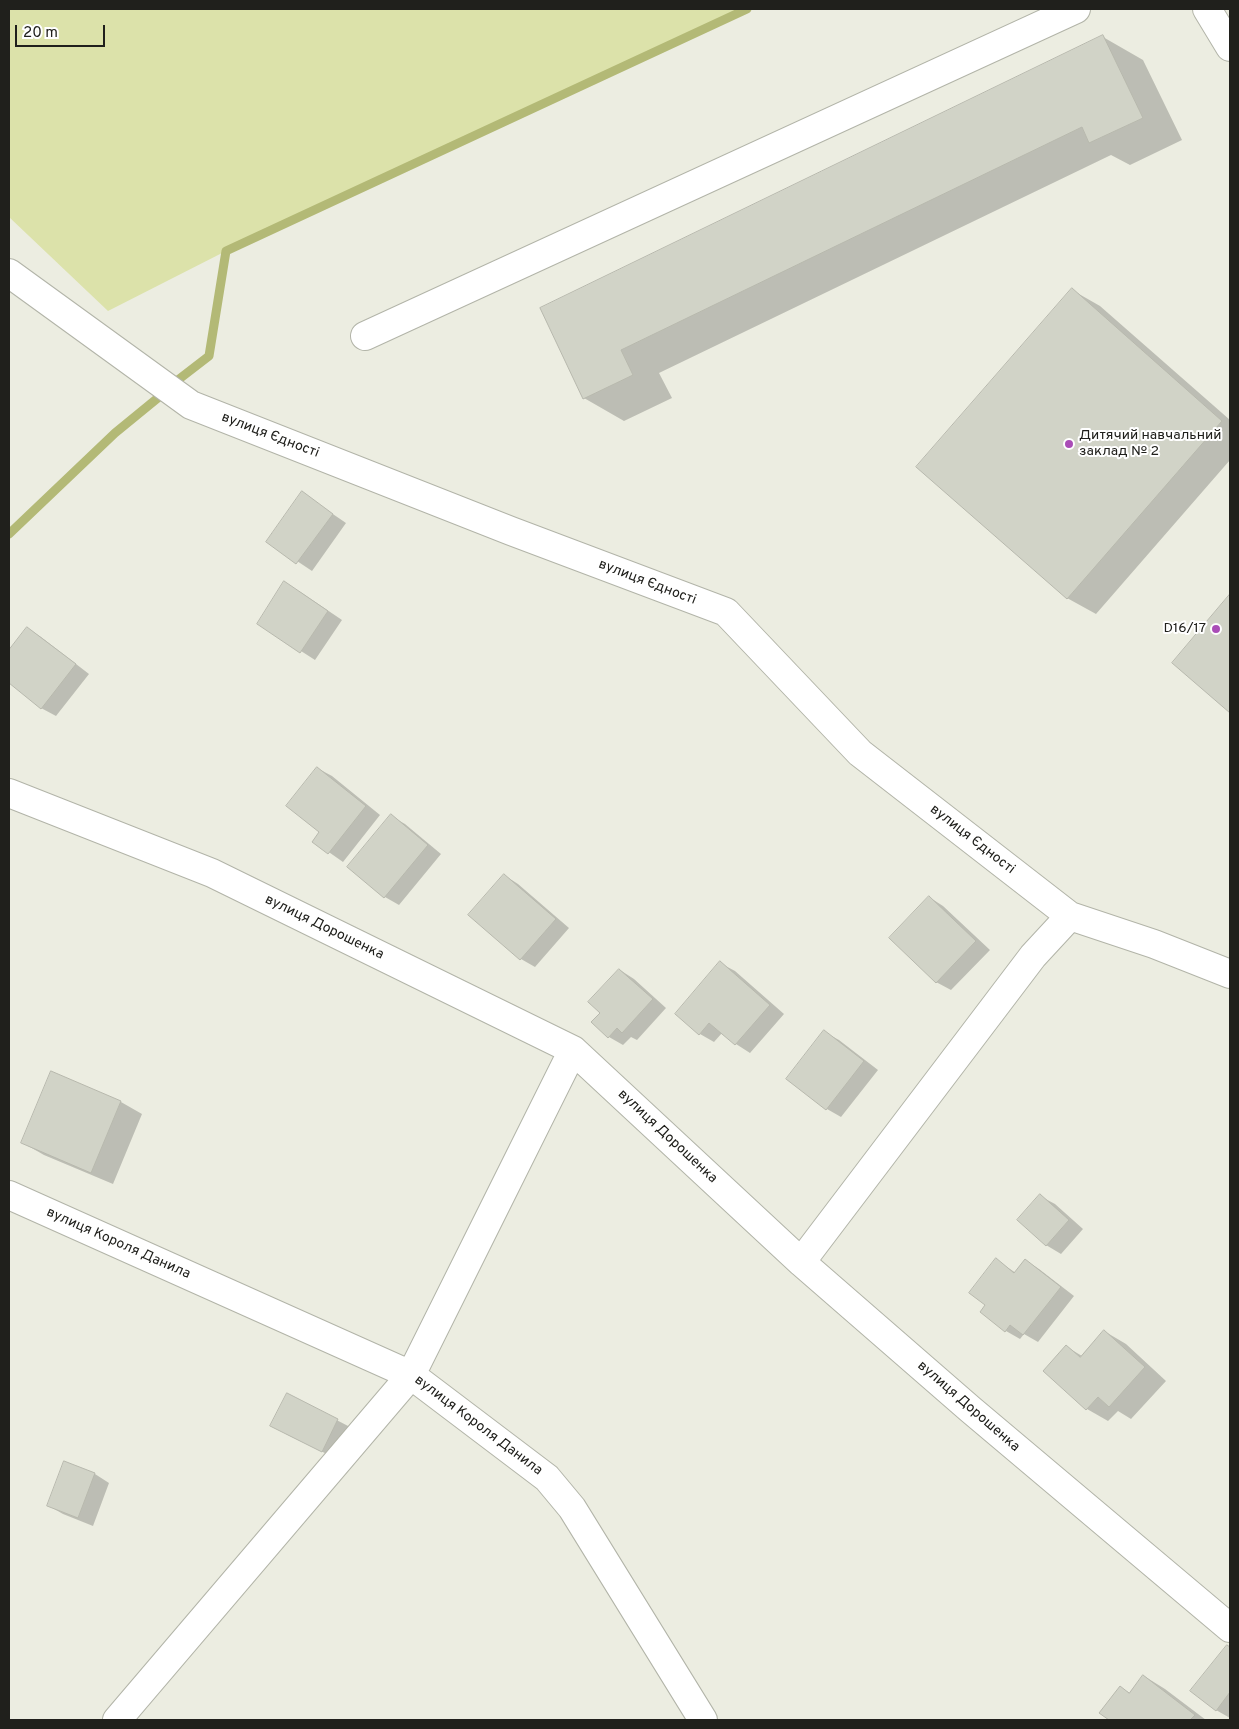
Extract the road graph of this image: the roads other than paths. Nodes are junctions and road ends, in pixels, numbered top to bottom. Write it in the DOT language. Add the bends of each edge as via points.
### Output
graph roads {
  1 [pos="1076,9"];
  2 [pos="1207,9"];
  3 [pos="1230,47"];
  4 [pos="9,273"];
  5 [pos="365,336"];
  6 [pos="9,794"];
  7 [pos="1070,916"];
  8 [pos="1230,974"];
  9 [pos="573,1050"];
  10 [pos="9,1195"];
  11 [pos="801,1262"];
  12 [pos="411,1375"];
  13 [pos="1230,1628"];
  14 [pos="117,1720"];
  15 [pos="703,1720"];
  1 -- 5 [label="street"];
  2 -- 3 [label="street"];
  4 -- 7 [label="street, вулиця Єдності" via="192,405 726,612 860,753"];
  6 -- 9 [label="street, вулиця Дорошенка" via="212,873"];
  7 -- 8 [label="street, вулиця Єдності"];
  7 -- 11 [label="street" via="1033,956"];
  9 -- 11 [label="street, вулиця Дорошенка"];
  9 -- 12 [label="street"];
  10 -- 12 [label="street, вулиця Короля Данила"];
  11 -- 13 [label="street, вулиця Дорошенка"];
  12 -- 14 [label="street"];
  12 -- 15 [label="street, вулиця Короля Данила" via="547,1478 572,1508"];
}
